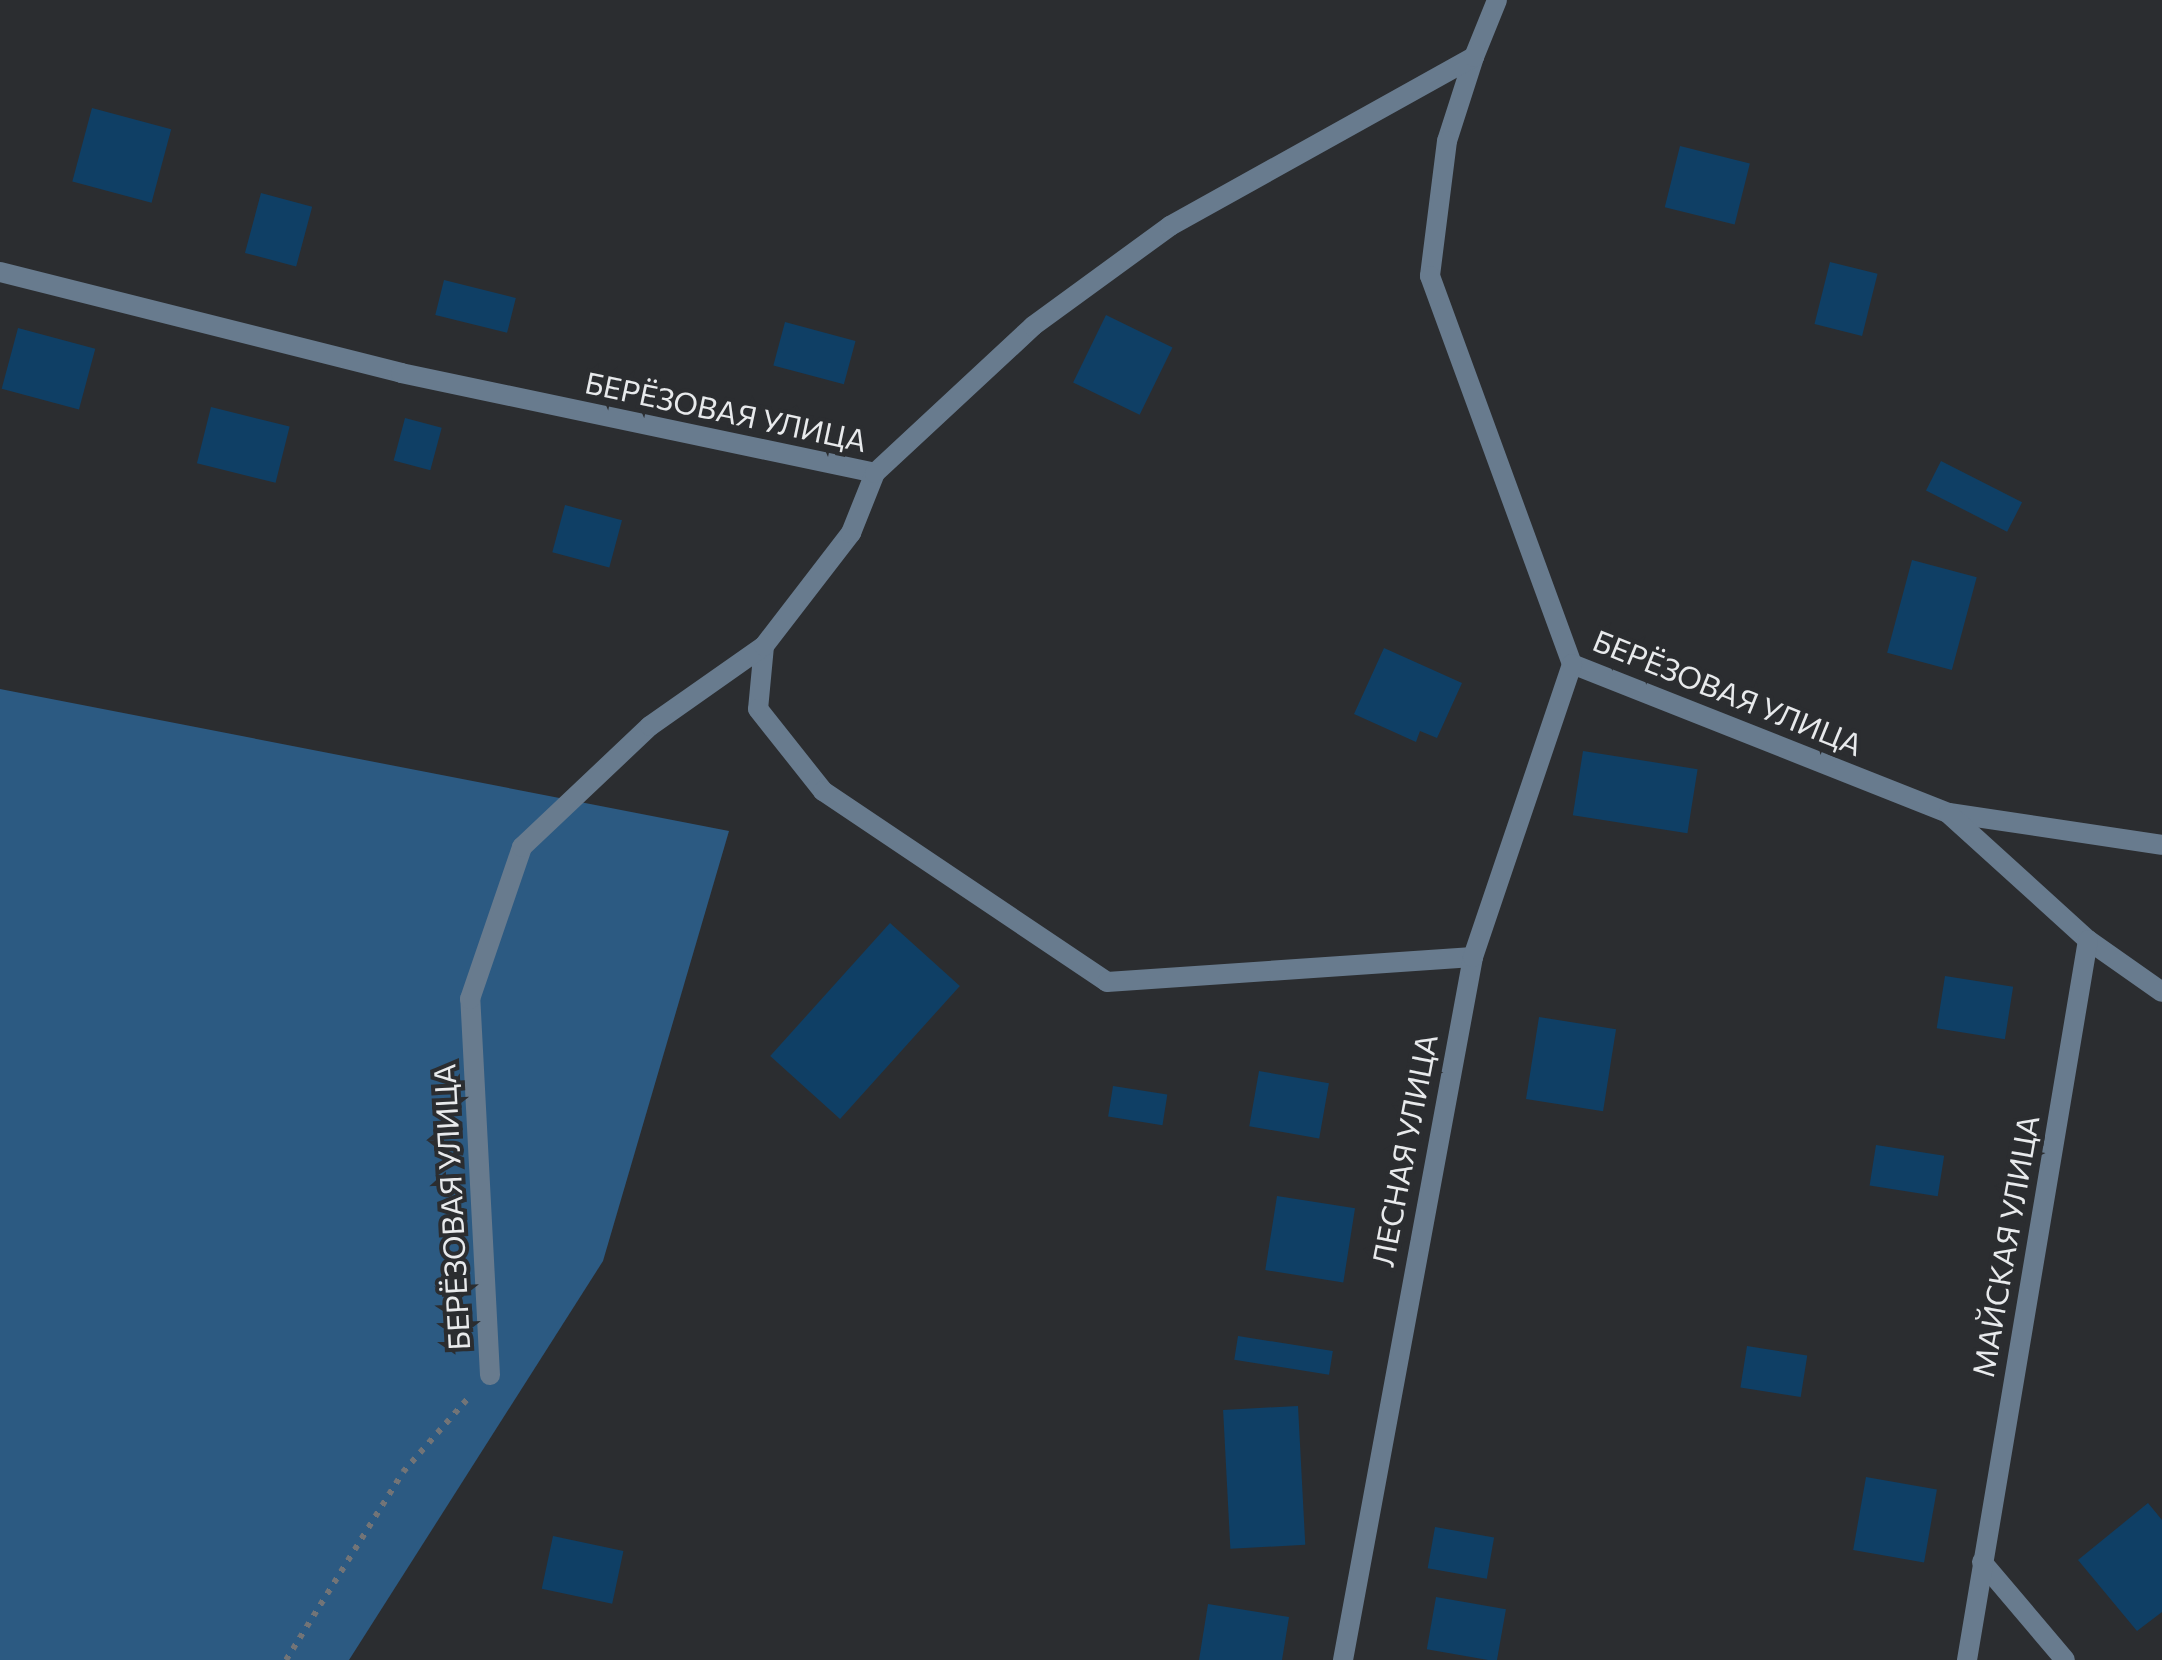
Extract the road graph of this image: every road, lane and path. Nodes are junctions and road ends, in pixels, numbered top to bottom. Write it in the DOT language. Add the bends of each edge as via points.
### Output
graph roads {
  1 [pos="1497,0"];
  2 [pos="1474,57"];
  3 [pos="0,272"];
  4 [pos="875,473"];
  5 [pos="764,646"];
  6 [pos="1572,664"];
  7 [pos="1949,813"];
  8 [pos="2162,845"];
  9 [pos="2088,940"];
  10 [pos="1474,957"];
  11 [pos="2162,992"];
  12 [pos="490,1374"];
  13 [pos="1982,1562"];
  14 [pos="286,1660"];
  15 [pos="1343,1660"];
  16 [pos="1967,1660"];
  17 [pos="2065,1660"];
  1 -- 2 [label="street, БЕРЁЗОВАЯ УЛИЦА"];
  2 -- 4 [label="street" via="1170,226 1033,326"];
  2 -- 6 [label="street, БЕРЁЗОВАЯ УЛИЦА" via="1447,141 1430,276"];
  3 -- 4 [label="street, БЕРЁЗОВАЯ УЛИЦА" via="401,373"];
  4 -- 5 [label="street, БЕРЁЗОВАЯ УЛИЦА" via="851,533"];
  5 -- 10 [label="street" via="758,709 823,791 1107,982"];
  5 -- 12 [label="street, БЕРЁЗОВАЯ УЛИЦА" via="650,726 522,847 470,999"];
  6 -- 7 [label="street, БЕРЁЗОВАЯ УЛИЦА"];
  6 -- 10 [label="street, ЛЕСНАЯ УЛИЦА"];
  7 -- 8 [label="street, БЕРЁЗОВАЯ УЛИЦА"];
  7 -- 9 [label="street, БЕРЁЗОВАЯ УЛИЦА"];
  9 -- 11 [label="street, БЕРЁЗОВАЯ УЛИЦА"];
  9 -- 13 [label="street, МАЙСКАЯ УЛИЦА"];
  10 -- 15 [label="street, ЛЕСНАЯ УЛИЦА"];
  12 -- 14 [label="path" via="402,1472"];
  13 -- 16 [label="street, МАЙСКАЯ УЛИЦА"];
  13 -- 17 [label="street"];
}
